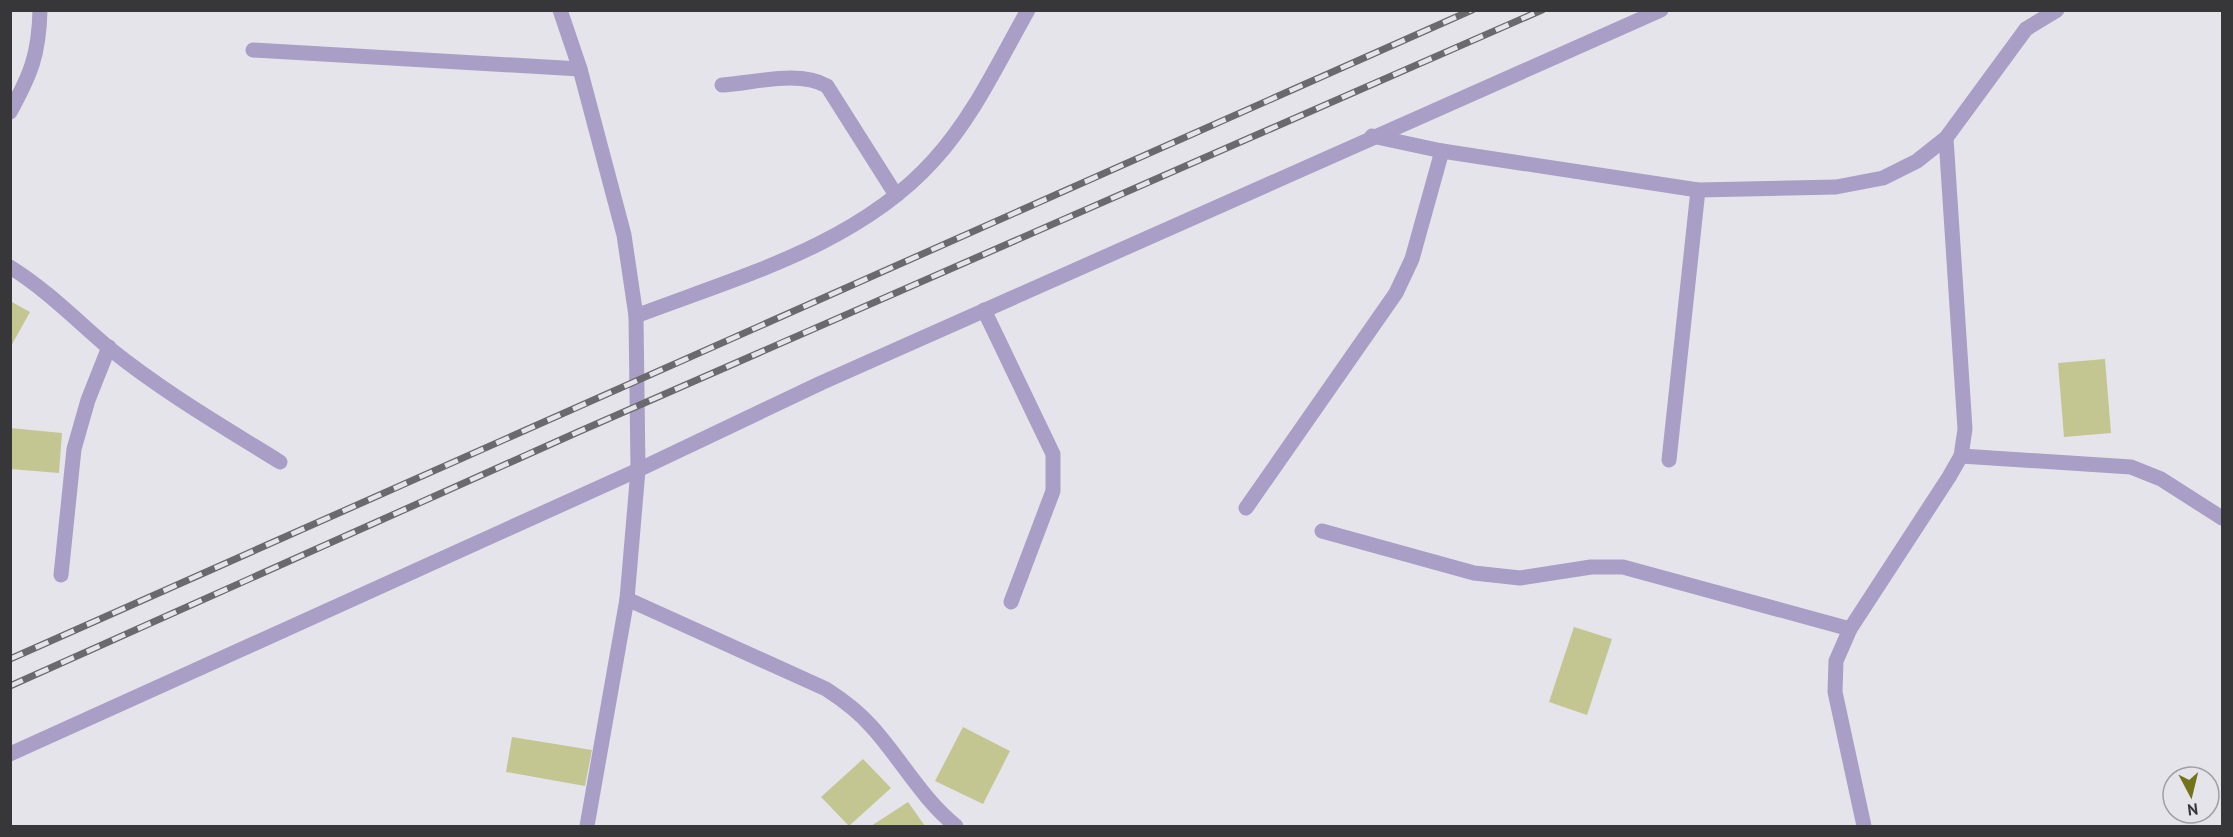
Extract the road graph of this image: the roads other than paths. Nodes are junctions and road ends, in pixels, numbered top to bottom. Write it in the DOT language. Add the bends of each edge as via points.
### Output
graph roads {
  1 [pos="40,10"];
  2 [pos="560,10"];
  3 [pos="1028,10"];
  4 [pos="1661,10"];
  5 [pos="2057,10"];
  6 [pos="253,50"];
  7 [pos="580,69"];
  8 [pos="722,85"];
  9 [pos="10,112"];
  10 [pos="1372,136"];
  11 [pos="1946,138"];
  12 [pos="1442,151"];
  13 [pos="1698,190"];
  14 [pos="896,195"];
  15 [pos="10,267"];
  16 [pos="984,310"];
  17 [pos="636,316"];
  18 [pos="109,347"];
  19 [pos="1960,456"];
  20 [pos="1669,459"];
  21 [pos="280,462"];
  22 [pos="638,470"];
  23 [pos="1246,508"];
  24 [pos="2223,518"];
  25 [pos="1322,531"];
  26 [pos="61,575"];
  27 [pos="627,598"];
  28 [pos="1011,602"];
  29 [pos="1850,629"];
  30 [pos="10,754"];
  31 [pos="587,826"];
  32 [pos="956,826"];
  33 [pos="1864,826"];
  1 -- 9 [label="street" via="39,44 30,77"];
  2 -- 7 [label="street"];
  3 -- 14 [label="street" via="960,126 933,162"];
  4 -- 10 [label="street"];
  5 -- 11 [label="street" via="2026,29"];
  6 -- 7 [label="street"];
  7 -- 17 [label="street" via="624,235"];
  8 -- 14 [label="street" via="802,78 827,86"];
  10 -- 12 [label="street"];
  10 -- 16 [label="street"];
  11 -- 13 [label="street" via="1917,162 1883,178 1836,187"];
  11 -- 19 [label="street" via="1965,429"];
  12 -- 13 [label="street"];
  12 -- 23 [label="street" via="1412,259 1396,293"];
  13 -- 20 [label="street"];
  14 -- 17 [label="street" via="860,222 781,260"];
  15 -- 18 [label="street"];
  16 -- 22 [label="street"];
  16 -- 28 [label="street" via="1053,454 1053,491"];
  17 -- 22 [label="street"];
  18 -- 21 [label="street" via="164,389"];
  18 -- 26 [label="street" via="74,449"];
  19 -- 24 [label="street" via="2131,468 2161,479"];
  19 -- 29 [label="street"];
  22 -- 27 [label="street"];
  22 -- 30 [label="street"];
  25 -- 29 [label="street" via="1474,573 1520,578 1591,567 1623,567"];
  27 -- 31 [label="street"];
  27 -- 32 [label="street" via="826,689 849,704 873,728 941,814"];
  29 -- 33 [label="street" via="1836,660 1835,692"];
}
